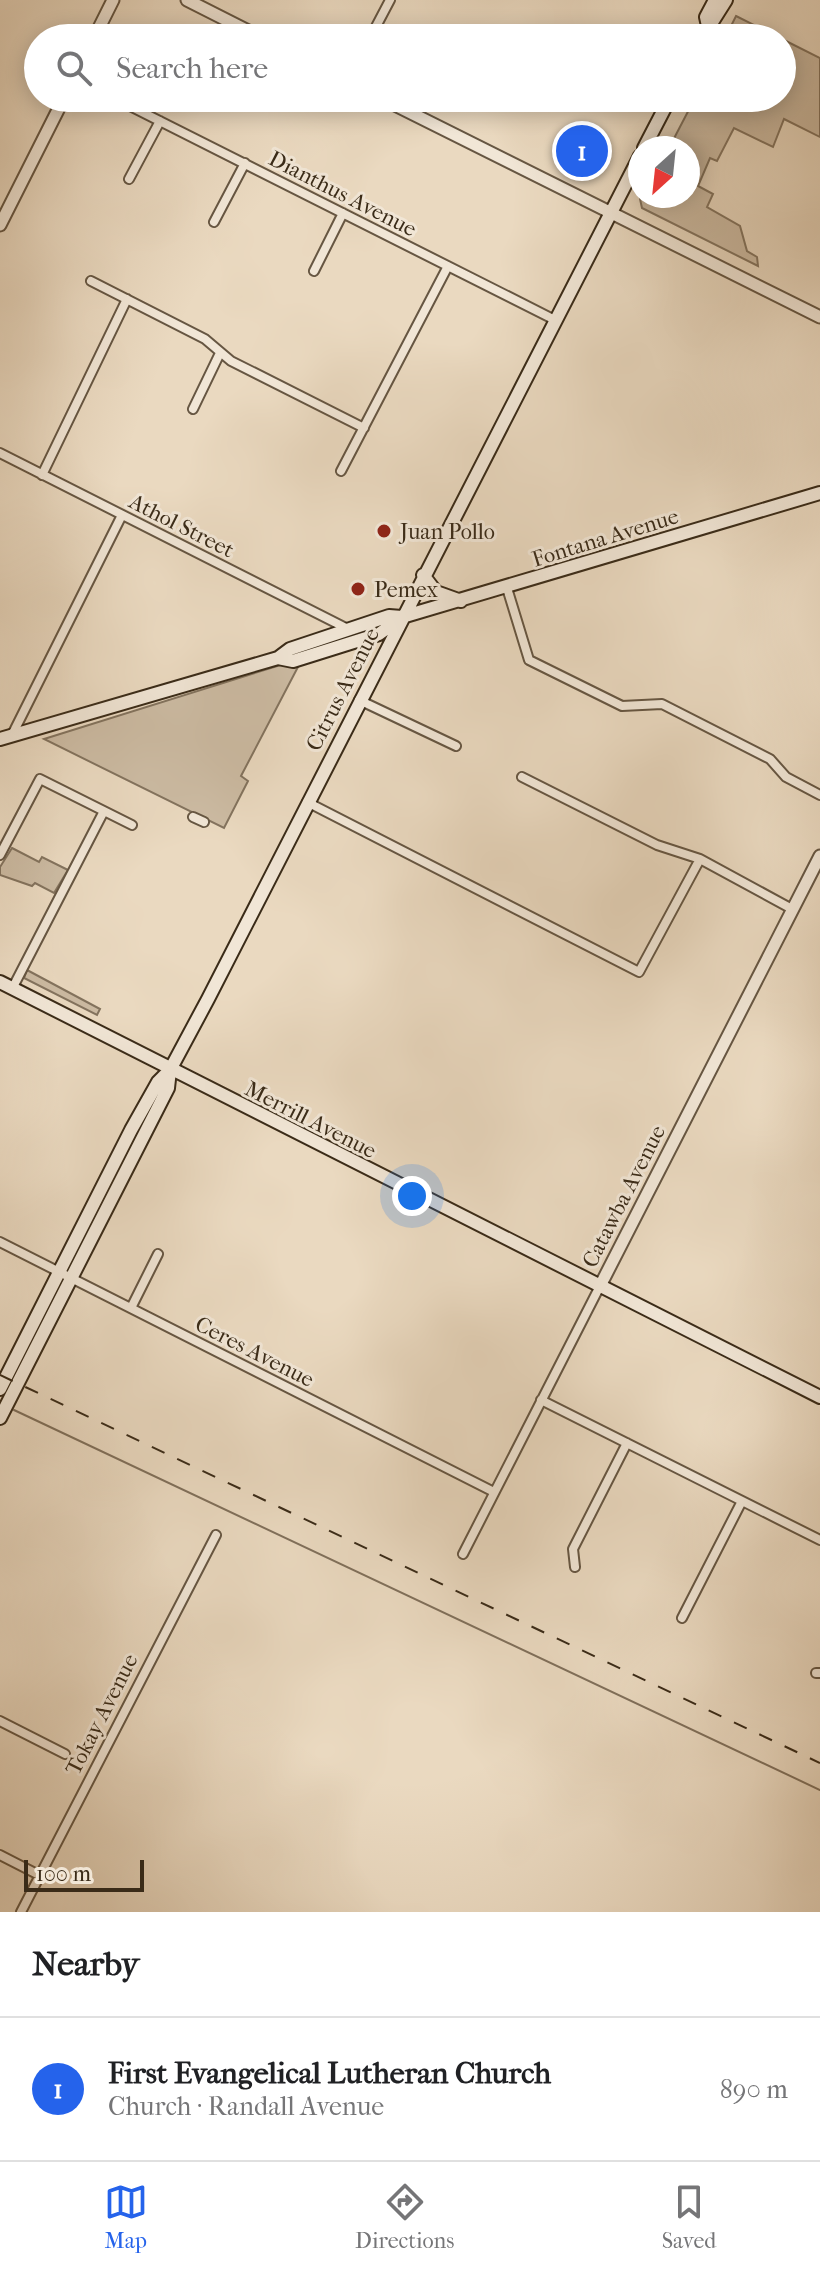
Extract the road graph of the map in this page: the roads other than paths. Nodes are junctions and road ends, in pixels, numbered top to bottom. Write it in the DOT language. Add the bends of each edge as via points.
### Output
graph roads {
  1 [pos="113,0"];
  2 [pos="187,0"];
  3 [pos="390,0"];
  4 [pos="715,0"];
  5 [pos="726,0"];
  6 [pos="101,24"];
  7 [pos="234,24"];
  8 [pos="377,24"];
  9 [pos="706,24"];
  10 [pos="713,24"];
  11 [pos="57,112"];
  12 [pos="142,112"];
  13 [pos="409,112"];
  14 [pos="663,112"];
  15 [pos="160,121"];
  16 [pos="650,136"];
  17 [pos="245,163"];
  18 [pos="129,179"];
  19 [pos="628,179"];
  20 [pos="343,213"];
  21 [pos="610,213"];
  22 [pos="214,222"];
  23 [pos="0,225"];
  24 [pos="448,266"];
  25 [pos="314,271"];
  26 [pos="91,281"];
  27 [pos="127,299"];
  28 [pos="820,317"];
  29 [pos="555,320"];
  30 [pos="220,353"];
  31 [pos="193,409"];
  32 [pos="364,428"];
  33 [pos="0,453"];
  34 [pos="341,471"];
  35 [pos="42,475"];
  36 [pos="820,493"];
  37 [pos="122,515"];
  38 [pos="423,575"];
  39 [pos="507,588"];
  40 [pos="461,601"];
  41 [pos="402,617"];
  42 [pos="348,629"];
  43 [pos="354,642"];
  44 [pos="278,658"];
  45 [pos="379,661"];
  46 [pos="359,700"];
  47 [pos="6,738"];
  48 [pos="456,746"];
  49 [pos="522,777"];
  50 [pos="820,795"];
  51 [pos="307,802"];
  52 [pos="104,811"];
  53 [pos="193,817"];
  54 [pos="204,822"];
  55 [pos="132,825"];
  56 [pos="0,855"];
  57 [pos="820,856"];
  58 [pos="700,859"];
  59 [pos="792,909"];
  60 [pos="0,982"];
  61 [pos="12,989"];
  62 [pos="170,1070"];
  63 [pos="0,1242"];
  64 [pos="158,1254"];
  65 [pos="66,1275"];
  66 [pos="600,1286"];
  67 [pos="131,1308"];
  68 [pos="0,1389"];
  69 [pos="820,1397"];
  70 [pos="541,1400"];
  71 [pos="4,1410"];
  72 [pos="627,1443"];
  73 [pos="494,1492"];
  74 [pos="742,1501"];
  75 [pos="216,1535"];
  76 [pos="820,1540"];
  77 [pos="463,1554"];
  78 [pos="575,1567"];
  79 [pos="682,1618"];
  80 [pos="0,1721"];
  81 [pos="65,1754"];
  82 [pos="0,1855"];
  83 [pos="39,1875"];
  84 [pos="21,1912"];
  1 -- 6 [label="street"];
  2 -- 7 [label="street"];
  3 -- 8 [label="street"];
  4 -- 9 [label="main road"];
  5 -- 10 [label="main road"];
  11 -- 23 [label="street"];
  12 -- 15 [label="street, Dianthus Avenue"];
  13 -- 21 [label="street"];
  14 -- 16 [label="main road"];
  15 -- 17 [label="street, Dianthus Avenue"];
  15 -- 18 [label="street"];
  17 -- 20 [label="street, Dianthus Avenue"];
  17 -- 22 [label="street"];
  19 -- 21 [label="main road, Citrus Avenue"];
  20 -- 24 [label="street, Dianthus Avenue"];
  20 -- 25 [label="street"];
  21 -- 28 [label="street"];
  21 -- 29 [label="main road, Citrus Avenue"];
  24 -- 29 [label="street, Dianthus Avenue"];
  24 -- 32 [label="street"];
  26 -- 27 [label="street"];
  27 -- 30 [label="street" via="205,339"];
  27 -- 35 [label="street"];
  29 -- 38 [label="main road, Citrus Avenue"];
  30 -- 31 [label="street"];
  30 -- 32 [label="street"];
  32 -- 34 [label="street"];
  33 -- 35 [label="street, Athol Street"];
  35 -- 37 [label="street, Athol Street"];
  36 -- 39 [label="main road, Fontana Avenue"];
  37 -- 42 [label="street, Athol Street"];
  37 -- 47 [label="street"];
  38 -- 40 [label="main road" via="436,592"];
  38 -- 41 [label="main road, Citrus Avenue"];
  39 -- 40 [label="main road, Fontana Avenue"];
  39 -- 50 [label="street" via="529,660 622,706 662,704 770,759 786,777"];
  40 -- 41 [label="main road, Fontana Avenue"];
  41 -- 42 [label="main road, Fontana Avenue"];
  41 -- 43 [label="main road, Fontana Avenue" via="379,634"];
  41 -- 45 [label="main road, Citrus Avenue"];
  42 -- 44 [label="main road, Fontana Avenue"];
  43 -- 44 [label="main road, Fontana Avenue" via="293,661"];
  43 -- 45 [label="main road"];
  44 -- 47 [label="main road, Fontana Avenue"];
  45 -- 46 [label="main road, Citrus Avenue"];
  46 -- 48 [label="street"];
  46 -- 51 [label="main road, Citrus Avenue"];
  49 -- 58 [label="street" via="657,845"];
  51 -- 58 [label="street" via="639,972"];
  51 -- 62 [label="main road, Citrus Avenue"];
  52 -- 55 [label="street"];
  52 -- 56 [label="street" via="40,779"];
  52 -- 61 [label="street"];
  53 -- 54 [label="street"];
  57 -- 59 [label="street, Catawba Avenue"];
  58 -- 59 [label="street"];
  59 -- 66 [label="street, Catawba Avenue"];
  60 -- 61 [label="main road, Merrill Avenue"];
  61 -- 62 [label="main road, Merrill Avenue"];
  62 -- 65 [label="main road, Citrus Avenue" via="131,1130"];
  62 -- 66 [label="main road, Merrill Avenue"];
  63 -- 65 [label="street, Ceres Avenue"];
  64 -- 67 [label="street"];
  65 -- 67 [label="street, Ceres Avenue"];
  65 -- 68 [label="main road, Citrus Avenue"];
  65 -- 71 [label="main road, Citrus Avenue"];
  66 -- 69 [label="main road, Merrill Avenue"];
  66 -- 70 [label="street, Catawba Avenue"];
  67 -- 73 [label="street, Ceres Avenue"];
  70 -- 72 [label="street"];
  70 -- 73 [label="street, Catawba Avenue"];
  72 -- 74 [label="street"];
  72 -- 78 [label="street" via="573,1549"];
  73 -- 77 [label="street, Catawba Avenue"];
  74 -- 76 [label="street"];
  74 -- 79 [label="street"];
  75 -- 83 [label="street, Tokay Avenue"];
  80 -- 81 [label="street"];
  82 -- 83 [label="street"];
  83 -- 84 [label="street, Tokay Avenue"];
}
